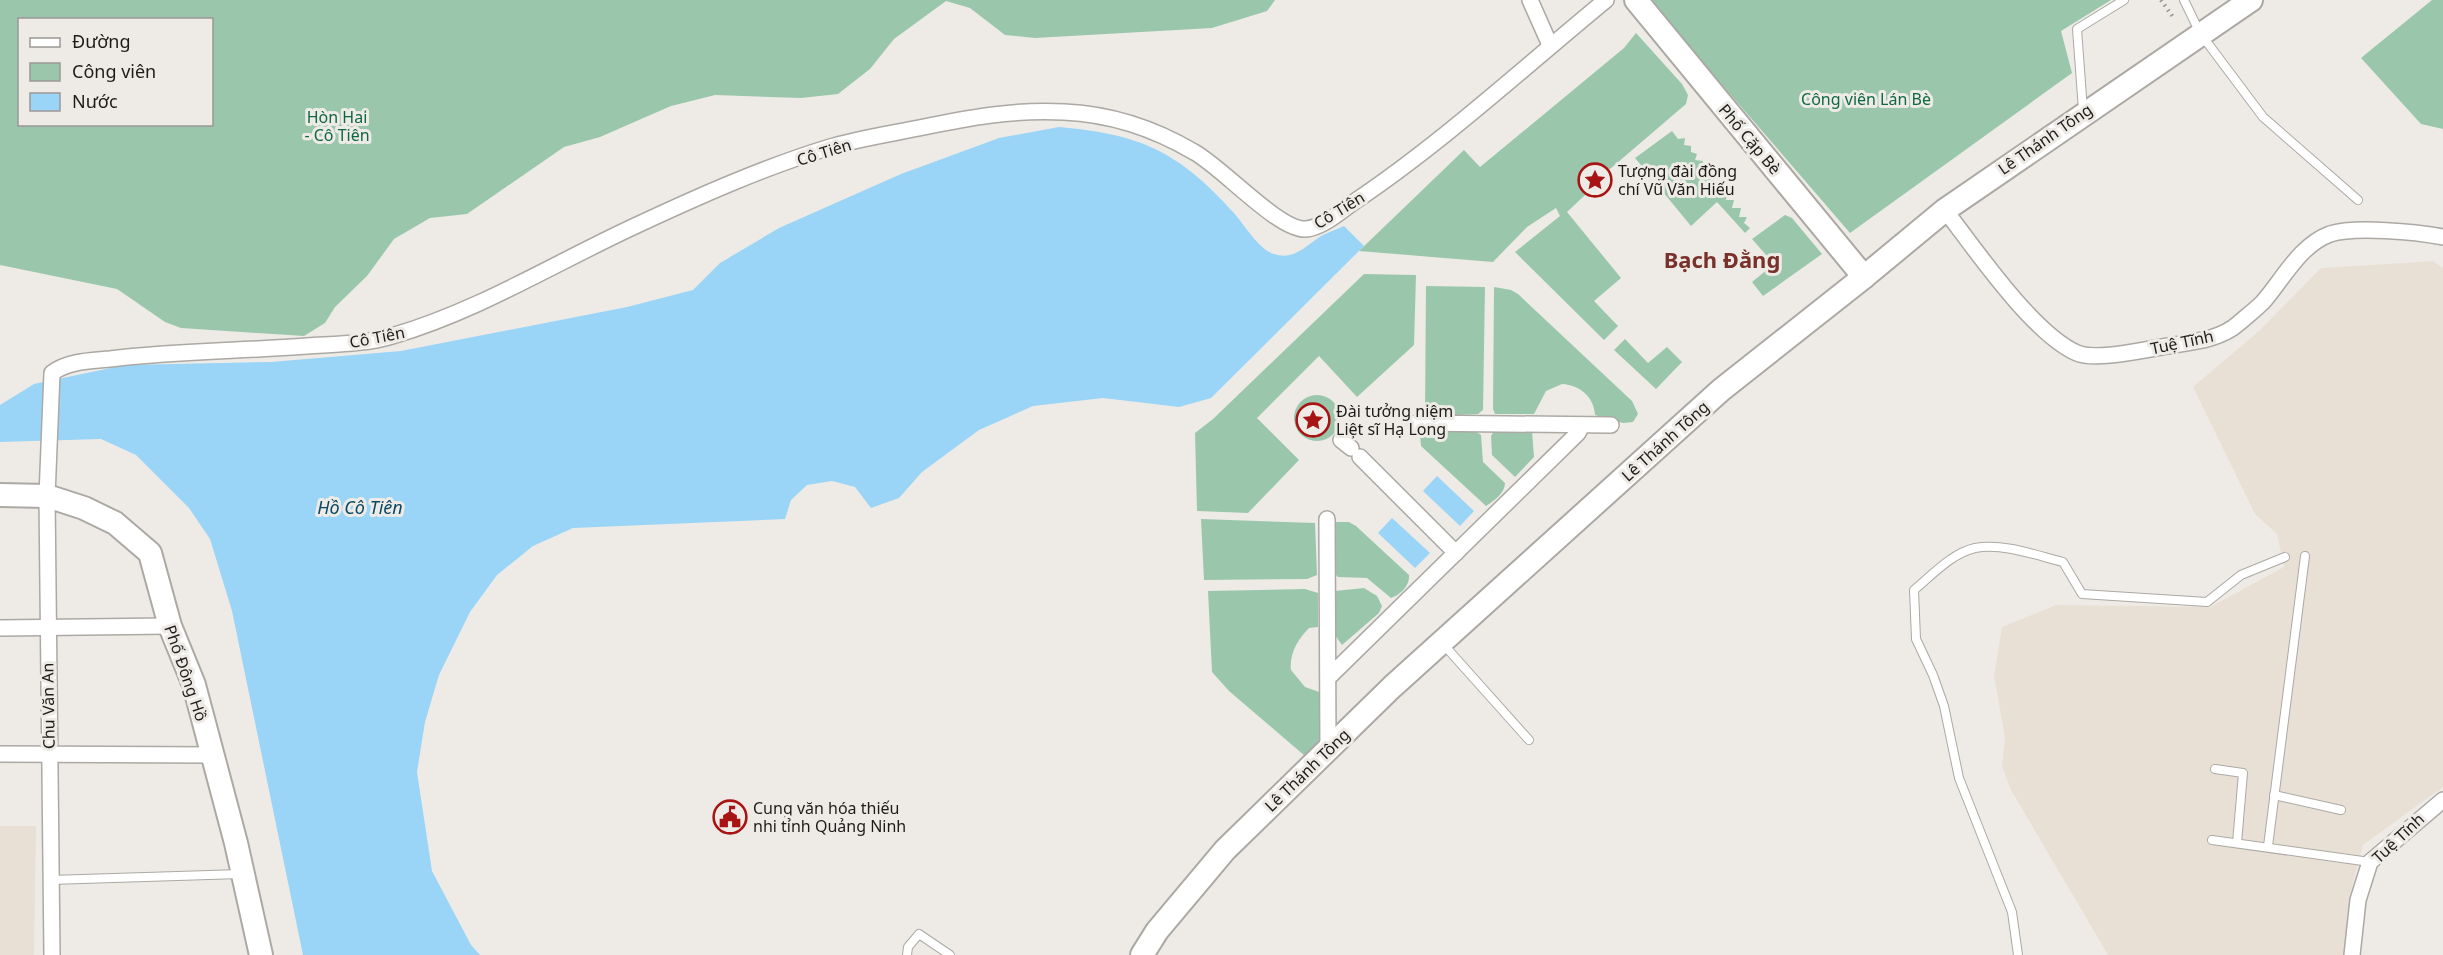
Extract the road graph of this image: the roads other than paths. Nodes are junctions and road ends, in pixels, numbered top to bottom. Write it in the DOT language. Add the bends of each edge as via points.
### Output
graph roads {
  1 [pos="1530,0"];
  2 [pos="1606,0"];
  3 [pos="1635,0"];
  4 [pos="2124,0"];
  5 [pos="2184,0"];
  6 [pos="2251,0"];
  7 [pos="2200,33"];
  8 [pos="1551,45"];
  9 [pos="2083,113"];
  10 [pos="2358,201"];
  11 [pos="1945,210"];
  12 [pos="2443,237"];
  13 [pos="1864,277"];
  14 [pos="1416,423"];
  15 [pos="1582,425"];
  16 [pos="1611,425"];
  17 [pos="1350,448"];
  18 [pos="48,457"];
  19 [pos="0,495"];
  20 [pos="47,496"];
  21 [pos="1327,519"];
  22 [pos="1456,553"];
  23 [pos="2305,556"];
  24 [pos="2285,557"];
  25 [pos="170,626"];
  26 [pos="47,627"];
  27 [pos="0,628"];
  28 [pos="1442,642"];
  29 [pos="1329,677"];
  30 [pos="1529,740"];
  31 [pos="1328,750"];
  32 [pos="0,754"];
  33 [pos="49,754"];
  34 [pos="213,755"];
  35 [pos="2215,769"];
  36 [pos="2274,795"];
  37 [pos="2443,800"];
  38 [pos="2341,810"];
  39 [pos="2212,840"];
  40 [pos="2237,843"];
  41 [pos="2268,846"];
  42 [pos="2370,862"];
  43 [pos="243,874"];
  44 [pos="51,880"];
  45 [pos="52,955"];
  46 [pos="261,955"];
  47 [pos="907,955"];
  48 [pos="951,955"];
  49 [pos="1142,955"];
  50 [pos="2018,955"];
  51 [pos="2352,955"];
  1 -- 8 [label="street"];
  2 -- 8 [label="street, Cô Tiên"];
  3 -- 13 [label="main road, Phố Cặp Bè"];
  4 -- 9 [label="lane" via="2077,29"];
  5 -- 7 [label="lane"];
  6 -- 7 [label="main road, Lê Thánh Tông"];
  7 -- 9 [label="main road, Lê Thánh Tông"];
  7 -- 10 [label="lane" via="2264,117"];
  8 -- 18 [label="street, Cô Tiên" via="1395,172 1310,229 1294,228 1273,215 1196,152 1152,130 1099,115 1016,111 941,123 828,147 634,226 477,304 378,340 159,352 59,367 52,373"];
  9 -- 11 [label="main road, Lê Thánh Tông"];
  11 -- 12 [label="street, Tuệ Tĩnh" via="2005,288 2051,336 2078,354 2117,355 2229,332 2262,303 2305,250 2328,235 2347,231"];
  11 -- 13 [label="main road, Lê Thánh Tông"];
  13 -- 28 [label="main road, Lê Thánh Tông" via="1721,390"];
  14 -- 15 [label="street"];
  15 -- 16 [label="street"];
  15 -- 22 [label="street"];
  17 -- 22 [label="street"];
  18 -- 20 [label="street, Chu Văn An"];
  19 -- 20 [label="main road, Phố Đông Hồ"];
  20 -- 25 [label="main road, Phố Đông Hồ" via="115,523 150,553"];
  20 -- 26 [label="street, Chu Văn An"];
  21 -- 29 [label="street"];
  22 -- 29 [label="street"];
  23 -- 36 [label="lane"];
  24 -- 50 [label="lane" via="2241,575 2207,602 2082,594 2062,562 2012,549 1974,548 1943,565 1914,590 1916,639 1944,706 1959,778 2012,912"];
  25 -- 26 [label="street"];
  25 -- 34 [label="main road, Phố Đông Hồ" via="194,685"];
  26 -- 27 [label="street"];
  26 -- 33 [label="street, Chu Văn An"];
  28 -- 30 [label="lane"];
  28 -- 31 [label="main road, Lê Thánh Tông"];
  29 -- 31 [label="street"];
  31 -- 49 [label="main road, Lê Thánh Tông" via="1226,850"];
  32 -- 33 [label="street"];
  33 -- 34 [label="street"];
  33 -- 44 [label="street, Chu Văn An"];
  34 -- 43 [label="main road, Phố Đông Hồ"];
  35 -- 40 [label="lane" via="2243,773"];
  36 -- 38 [label="lane"];
  36 -- 41 [label="lane"];
  37 -- 42 [label="street, Tuệ Tĩnh"];
  39 -- 40 [label="lane"];
  40 -- 41 [label="lane"];
  41 -- 42 [label="lane"];
  42 -- 51 [label="street, Tuệ Tĩnh" via="2358,900"];
  43 -- 44 [label="lane"];
  43 -- 46 [label="main road, Phố Đông Hồ"];
  44 -- 45 [label="street, Chu Văn An"];
  47 -- 48 [label="lane" via="908,947 919,934"];
}
